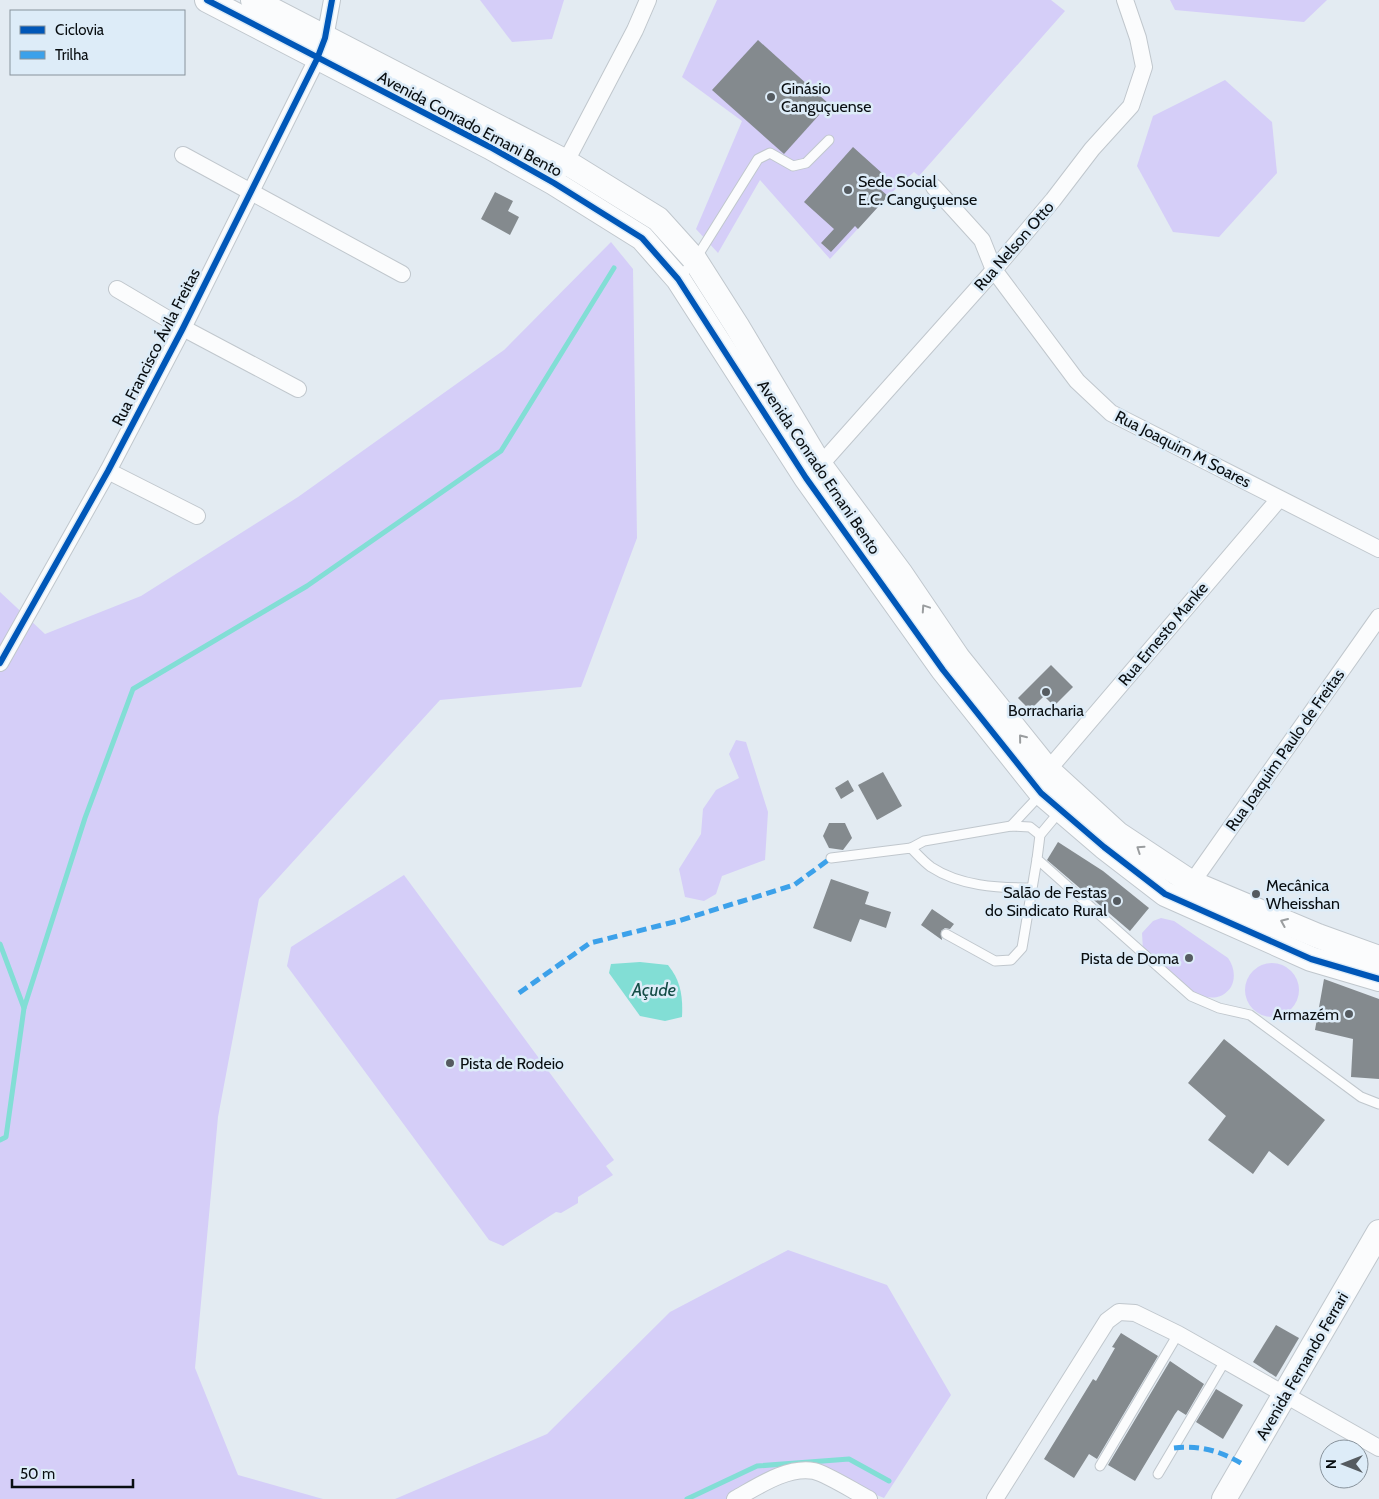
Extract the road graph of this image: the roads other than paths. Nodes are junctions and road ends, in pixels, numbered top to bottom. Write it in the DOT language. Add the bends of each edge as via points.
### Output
graph roads {
  1 [pos="207,0"];
  2 [pos="253,0"];
  3 [pos="332,0"];
  4 [pos="648,0"];
  5 [pos="1125,0"];
  6 [pos="321,48"];
  7 [pos="829,140"];
  8 [pos="183,155"];
  9 [pos="566,162"];
  10 [pos="554,183"];
  11 [pos="934,187"];
  12 [pos="251,192"];
  13 [pos="694,260"];
  14 [pos="994,270"];
  15 [pos="402,274"];
  16 [pos="678,279"];
  17 [pos="117,289"];
  18 [pos="183,328"];
  19 [pos="298,389"];
  20 [pos="108,471"];
  21 [pos="813,472"];
  22 [pos="1279,499"];
  23 [pos="197,516"];
  24 [pos="1379,549"];
  25 [pos="1379,617"];
  26 [pos="0,663"];
  27 [pos="1041,783"];
  28 [pos="1068,802"];
  29 [pos="1012,826"];
  30 [pos="1040,835"];
  31 [pos="911,848"];
  32 [pos="831,858"];
  33 [pos="1037,859"];
  34 [pos="1030,888"];
  35 [pos="1186,892"];
  36 [pos="946,934"];
  37 [pos="1318,936"];
  38 [pos="1379,958"];
  39 [pos="1311,959"];
  40 [pos="1379,979"];
  41 [pos="1379,1104"];
  42 [pos="1379,1232"];
  43 [pos="1178,1334"];
  44 [pos="1225,1361"];
  45 [pos="1285,1395"];
  46 [pos="1379,1448"];
  47 [pos="1100,1466"];
  48 [pos="1158,1474"];
  49 [pos="850,1495"];
  50 [pos="735,1499"];
  51 [pos="869,1499"];
  52 [pos="995,1499"];
  53 [pos="1224,1499"];
  1 -- 6 [label="street, Avenida Conrado Ernani Bento"];
  2 -- 6 [label="street, Avenida Conrado Ernani Bento"];
  3 -- 6 [label="street, Rua Francisco Ávila Freitas"];
  4 -- 9 [label="street"];
  5 -- 14 [label="street, Rua Nelson Otto" via="1144,67 1131,106"];
  6 -- 9 [label="street, Avenida Conrado Ernani Bento"];
  6 -- 10 [label="street, Avenida Conrado Ernani Bento"];
  6 -- 12 [label="street, Rua Francisco Ávila Freitas"];
  7 -- 13 [label="lane" via="806,163 793,166 770,153 758,159"];
  8 -- 12 [label="street"];
  9 -- 10 [label="street"];
  9 -- 13 [label="street, Avenida Conrado Ernani Bento" via="658,218"];
  10 -- 16 [label="street, Avenida Conrado Ernani Bento" via="642,238"];
  11 -- 14 [label="street, Rua Joaquim M Soares" via="982,240"];
  12 -- 15 [label="street"];
  12 -- 18 [label="street, Rua Francisco Ávila Freitas"];
  13 -- 16 [label="lane"];
  13 -- 21 [label="street, Avenida Conrado Ernani Bento" via="737,326"];
  14 -- 21 [label="street, Rua Nelson Otto"];
  14 -- 22 [label="street, Rua Joaquim M Soares" via="1077,382 1111,413"];
  16 -- 21 [label="street, Avenida Conrado Ernani Bento"];
  17 -- 18 [label="street"];
  18 -- 19 [label="street"];
  18 -- 20 [label="street, Rua Francisco Ávila Freitas"];
  20 -- 23 [label="street"];
  20 -- 26 [label="street, Rua Francisco Ávila Freitas"];
  21 -- 27 [label="street, Avenida Conrado Ernani Bento"];
  22 -- 24 [label="street, Rua Joaquim M Soares"];
  22 -- 27 [label="street, Rua Ernesto Manke"];
  25 -- 35 [label="street, Rua Joaquim Paulo de Freitas"];
  27 -- 28 [label="street, Avenida Conrado Ernani Bento"];
  27 -- 29 [label="lane"];
  28 -- 30 [label="lane"];
  28 -- 35 [label="street, Avenida Conrado Ernani Bento" via="1104,847 1165,894"];
  29 -- 30 [label="lane" via="1030,827"];
  29 -- 31 [label="lane" via="924,841"];
  30 -- 33 [label="lane"];
  31 -- 32 [label="lane"];
  31 -- 34 [label="lane" via="931,867 969,883"];
  33 -- 34 [label="lane"];
  33 -- 41 [label="lane" via="1191,996 1219,1008 1250,1015 1361,1097"];
  34 -- 36 [label="lane" via="1022,948 1012,960 995,960"];
  37 -- 35 [label="street, Avenida Conrado Ernani Bento, one-way"];
  35 -- 39 [label="street, Avenida Conrado Ernani Bento"];
  37 -- 38 [label="street, Avenida Conrado Ernani Bento"];
  37 -- 39 [label="street"];
  39 -- 40 [label="street, Avenida Conrado Ernani Bento"];
  42 -- 45 [label="street, Avenida Fernando Ferrari"];
  43 -- 44 [label="street"];
  43 -- 47 [label="lane"];
  43 -- 52 [label="street" via="1135,1313 1119,1312 1107,1321"];
  44 -- 45 [label="street"];
  44 -- 48 [label="lane"];
  45 -- 46 [label="street"];
  45 -- 53 [label="street, Avenida Fernando Ferrari"];
  49 -- 50 [label="street" via="814,1471 779,1477"];
  49 -- 51 [label="street"];
}
